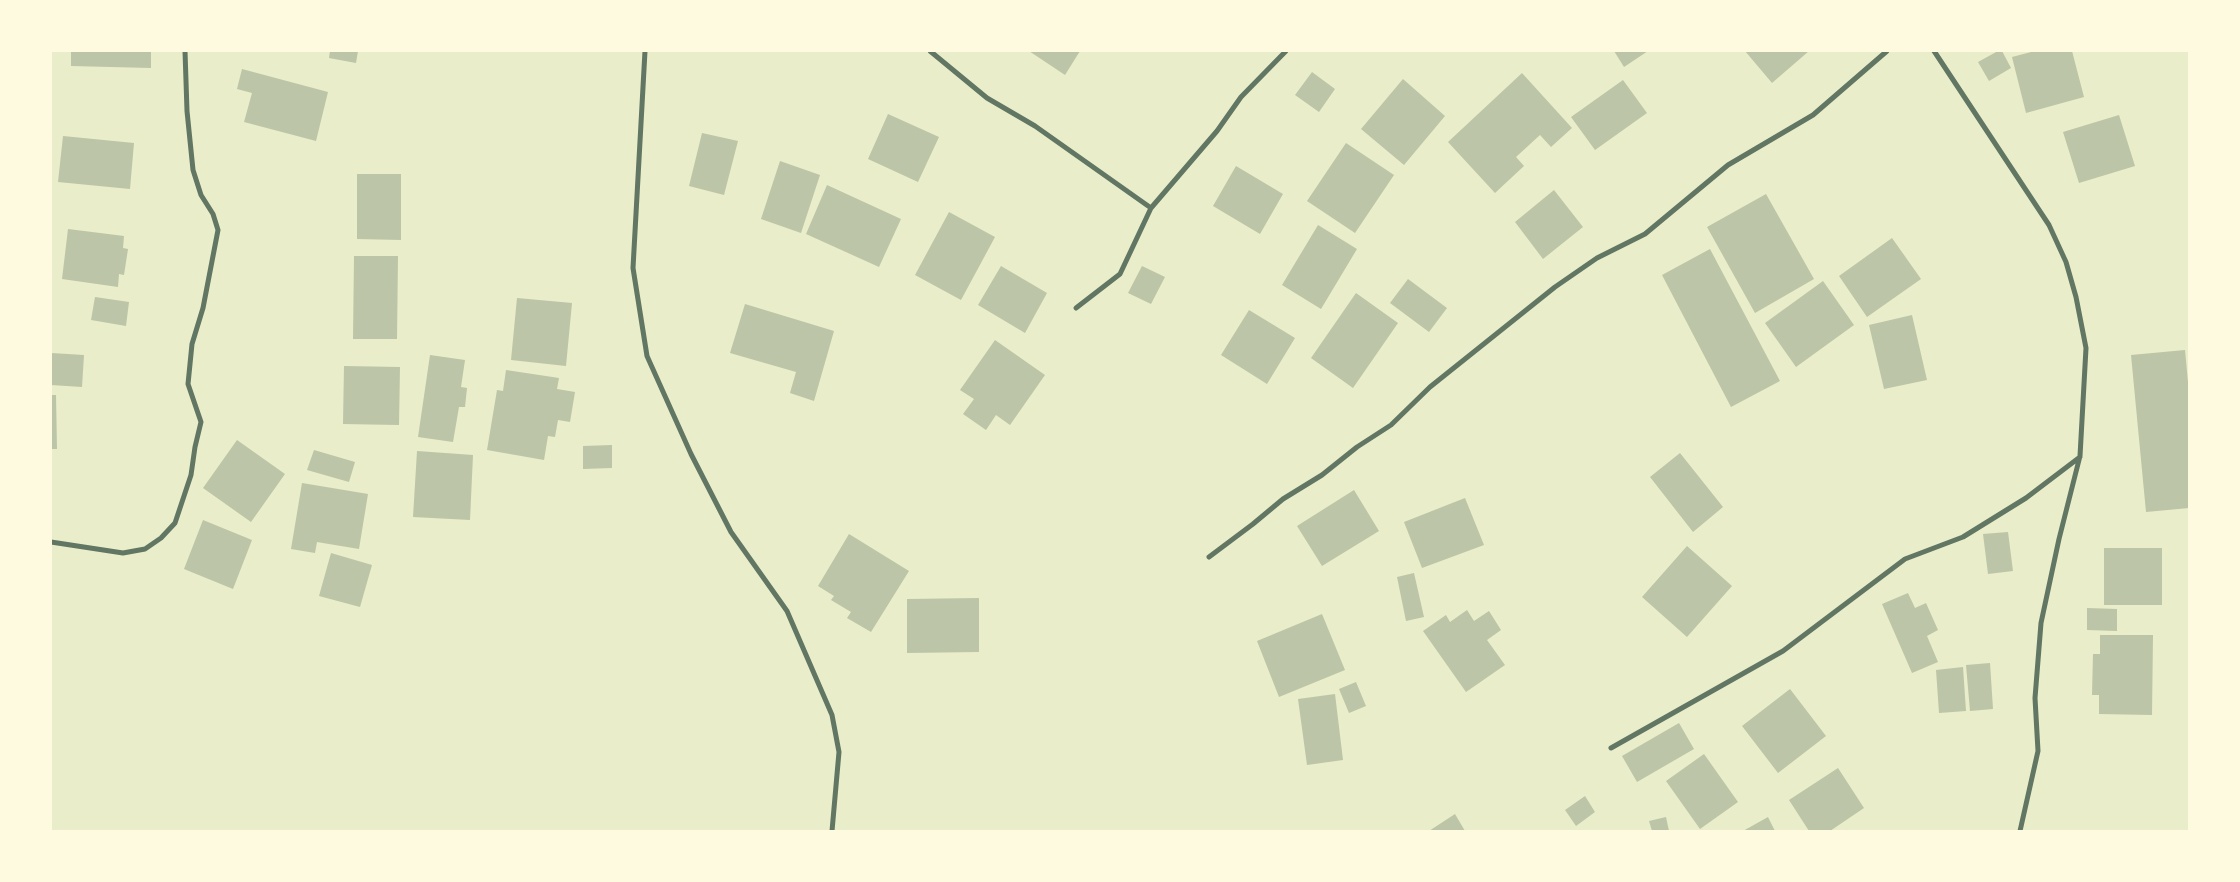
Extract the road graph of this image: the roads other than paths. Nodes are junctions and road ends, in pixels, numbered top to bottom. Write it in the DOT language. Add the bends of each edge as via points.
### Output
graph roads {
  1 [pos="185,51"];
  2 [pos="645,51"];
  3 [pos="930,51"];
  4 [pos="1286,51"];
  5 [pos="1887,51"];
  6 [pos="1934,51"];
  7 [pos="1151,208"];
  8 [pos="1076,308"];
  9 [pos="2080,456"];
  10 [pos="51,542"];
  11 [pos="1209,558"];
  12 [pos="1610,748"];
  13 [pos="832,831"];
  14 [pos="2020,831"];
  1 -- 10 [label="street" via="186,111 193,170 218,230 203,308 192,344 188,384 201,422 191,475 175,523 145,549 122,553"];
  2 -- 13 [label="street" via="633,268 647,356 691,454 731,532 786,611 832,715 839,752"];
  3 -- 7 [label="street" via="987,98 1035,126"];
  4 -- 7 [label="street" via="1241,97 1217,131"];
  5 -- 11 [label="street" via="1813,114 1728,165 1644,234 1597,258 1555,287 1430,387 1391,425 1283,499"];
  6 -- 9 [label="street" via="2049,225 2066,262 2086,348"];
  7 -- 8 [label="street" via="1120,274"];
  9 -- 12 [label="street" via="2026,498 1963,537 1904,560 1783,650"];
  9 -- 14 [label="street" via="2042,623 2035,698 2038,751"];
}
